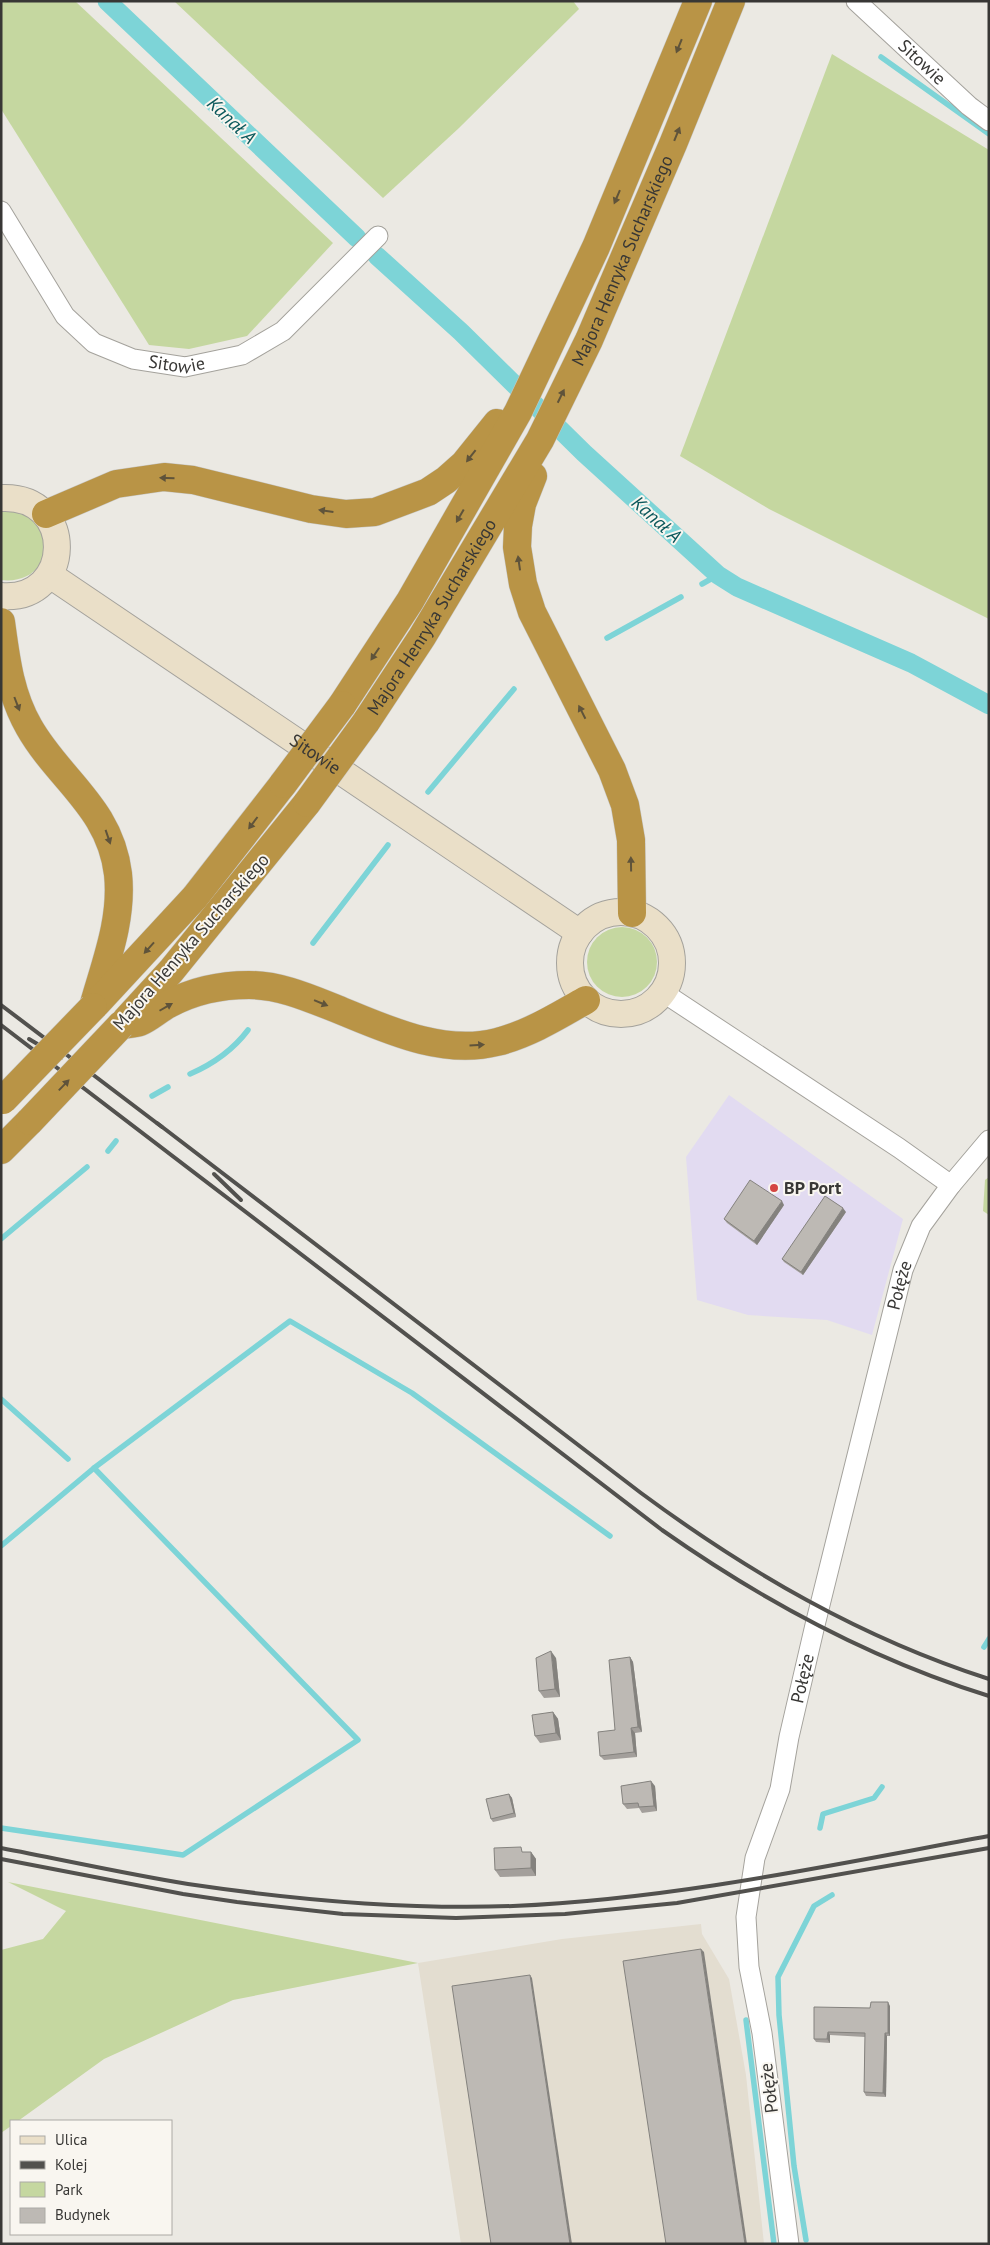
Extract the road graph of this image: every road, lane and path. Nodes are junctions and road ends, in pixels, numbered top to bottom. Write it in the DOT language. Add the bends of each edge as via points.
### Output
graph roads {
  1 [pos="698,1"];
  2 [pos="732,1"];
  3 [pos="856,1"];
  4 [pos="989,121"];
  5 [pos="1,211"];
  6 [pos="378,236"];
  7 [pos="518,412"];
  8 [pos="540,440"];
  9 [pos="1,498"];
  10 [pos="46,514"];
  11 [pos="50,575"];
  12 [pos="1,596"];
  13 [pos="1,622"];
  14 [pos="632,913"];
  15 [pos="580,933"];
  16 [pos="664,992"];
  17 [pos="586,1000"];
  18 [pos="93,1007"];
  19 [pos="122,1025"];
  20 [pos="2,1101"];
  21 [pos="989,1140"];
  22 [pos="1,1150"];
  23 [pos="951,1185"];
  24 [pos="789,2244"];
  1 -- 7 [label="highway, Majora Henryka Sucharskiego, one-way" via="596,247"];
  8 -- 2 [label="highway, Majora Henryka Sucharskiego, one-way" via="589,340"];
  3 -- 4 [label="street, Sitowie"];
  5 -- 6 [label="street, Sitowie" via="65,316 94,343 133,360 185,366 242,355 283,331"];
  7 -- 10 [label="highway, one-way" via="497,423 464,464 446,480 428,492 376,512 346,514 193,480 164,477 116,484"];
  7 -- 18 [label="highway, Majora Henryka Sucharskiego, one-way, bridge" via="420,584 342,704 195,897"];
  14 -- 8 [label="highway, one-way" via="631,840 625,805 612,770 526,599 518,564 518,526 522,504 542,454"];
  8 -- 19 [label="highway, Majora Henryka Sucharskiego, bridge" via="422,637 366,722 307,803 177,964"];
  9 -- 10 [label="street" via="24,500"];
  10 -- 11 [label="street" via="57,537 58,550"];
  11 -- 12 [label="street" via="32,591"];
  11 -- 15 [label="street, Sitowie"];
  13 -- 18 [label="highway, one-way" via="8,676 20,712 43,748 95,811 114,852 118,874 117,917"];
  14 -- 15 [label="street" via="608,913"];
  14 -- 16 [label="street" via="652,922 669,944 672,972"];
  15 -- 17 [label="street" via="574,944 570,968 573,980"];
  16 -- 17 [label="street" via="655,1002 633,1013 608,1013"];
  16 -- 23 [label="street"];
  19 -- 17 [label="highway, one-way" via="140,1022 193,994 221,986 251,985 300,995 404,1035 451,1045 475,1045 521,1034"];
  18 -- 20 [label="highway, Majora Henryka Sucharskiego, bridge"];
  22 -- 19 [label="highway, Majora Henryka Sucharskiego, one-way, bridge"];
  21 -- 23 [label="street, Połęże"];
  23 -- 24 [label="street, Połęże" via="921,1226 903,1270 815,1625 780,1789 760,1841 751,1880 746,1943 762,2033"];
}
